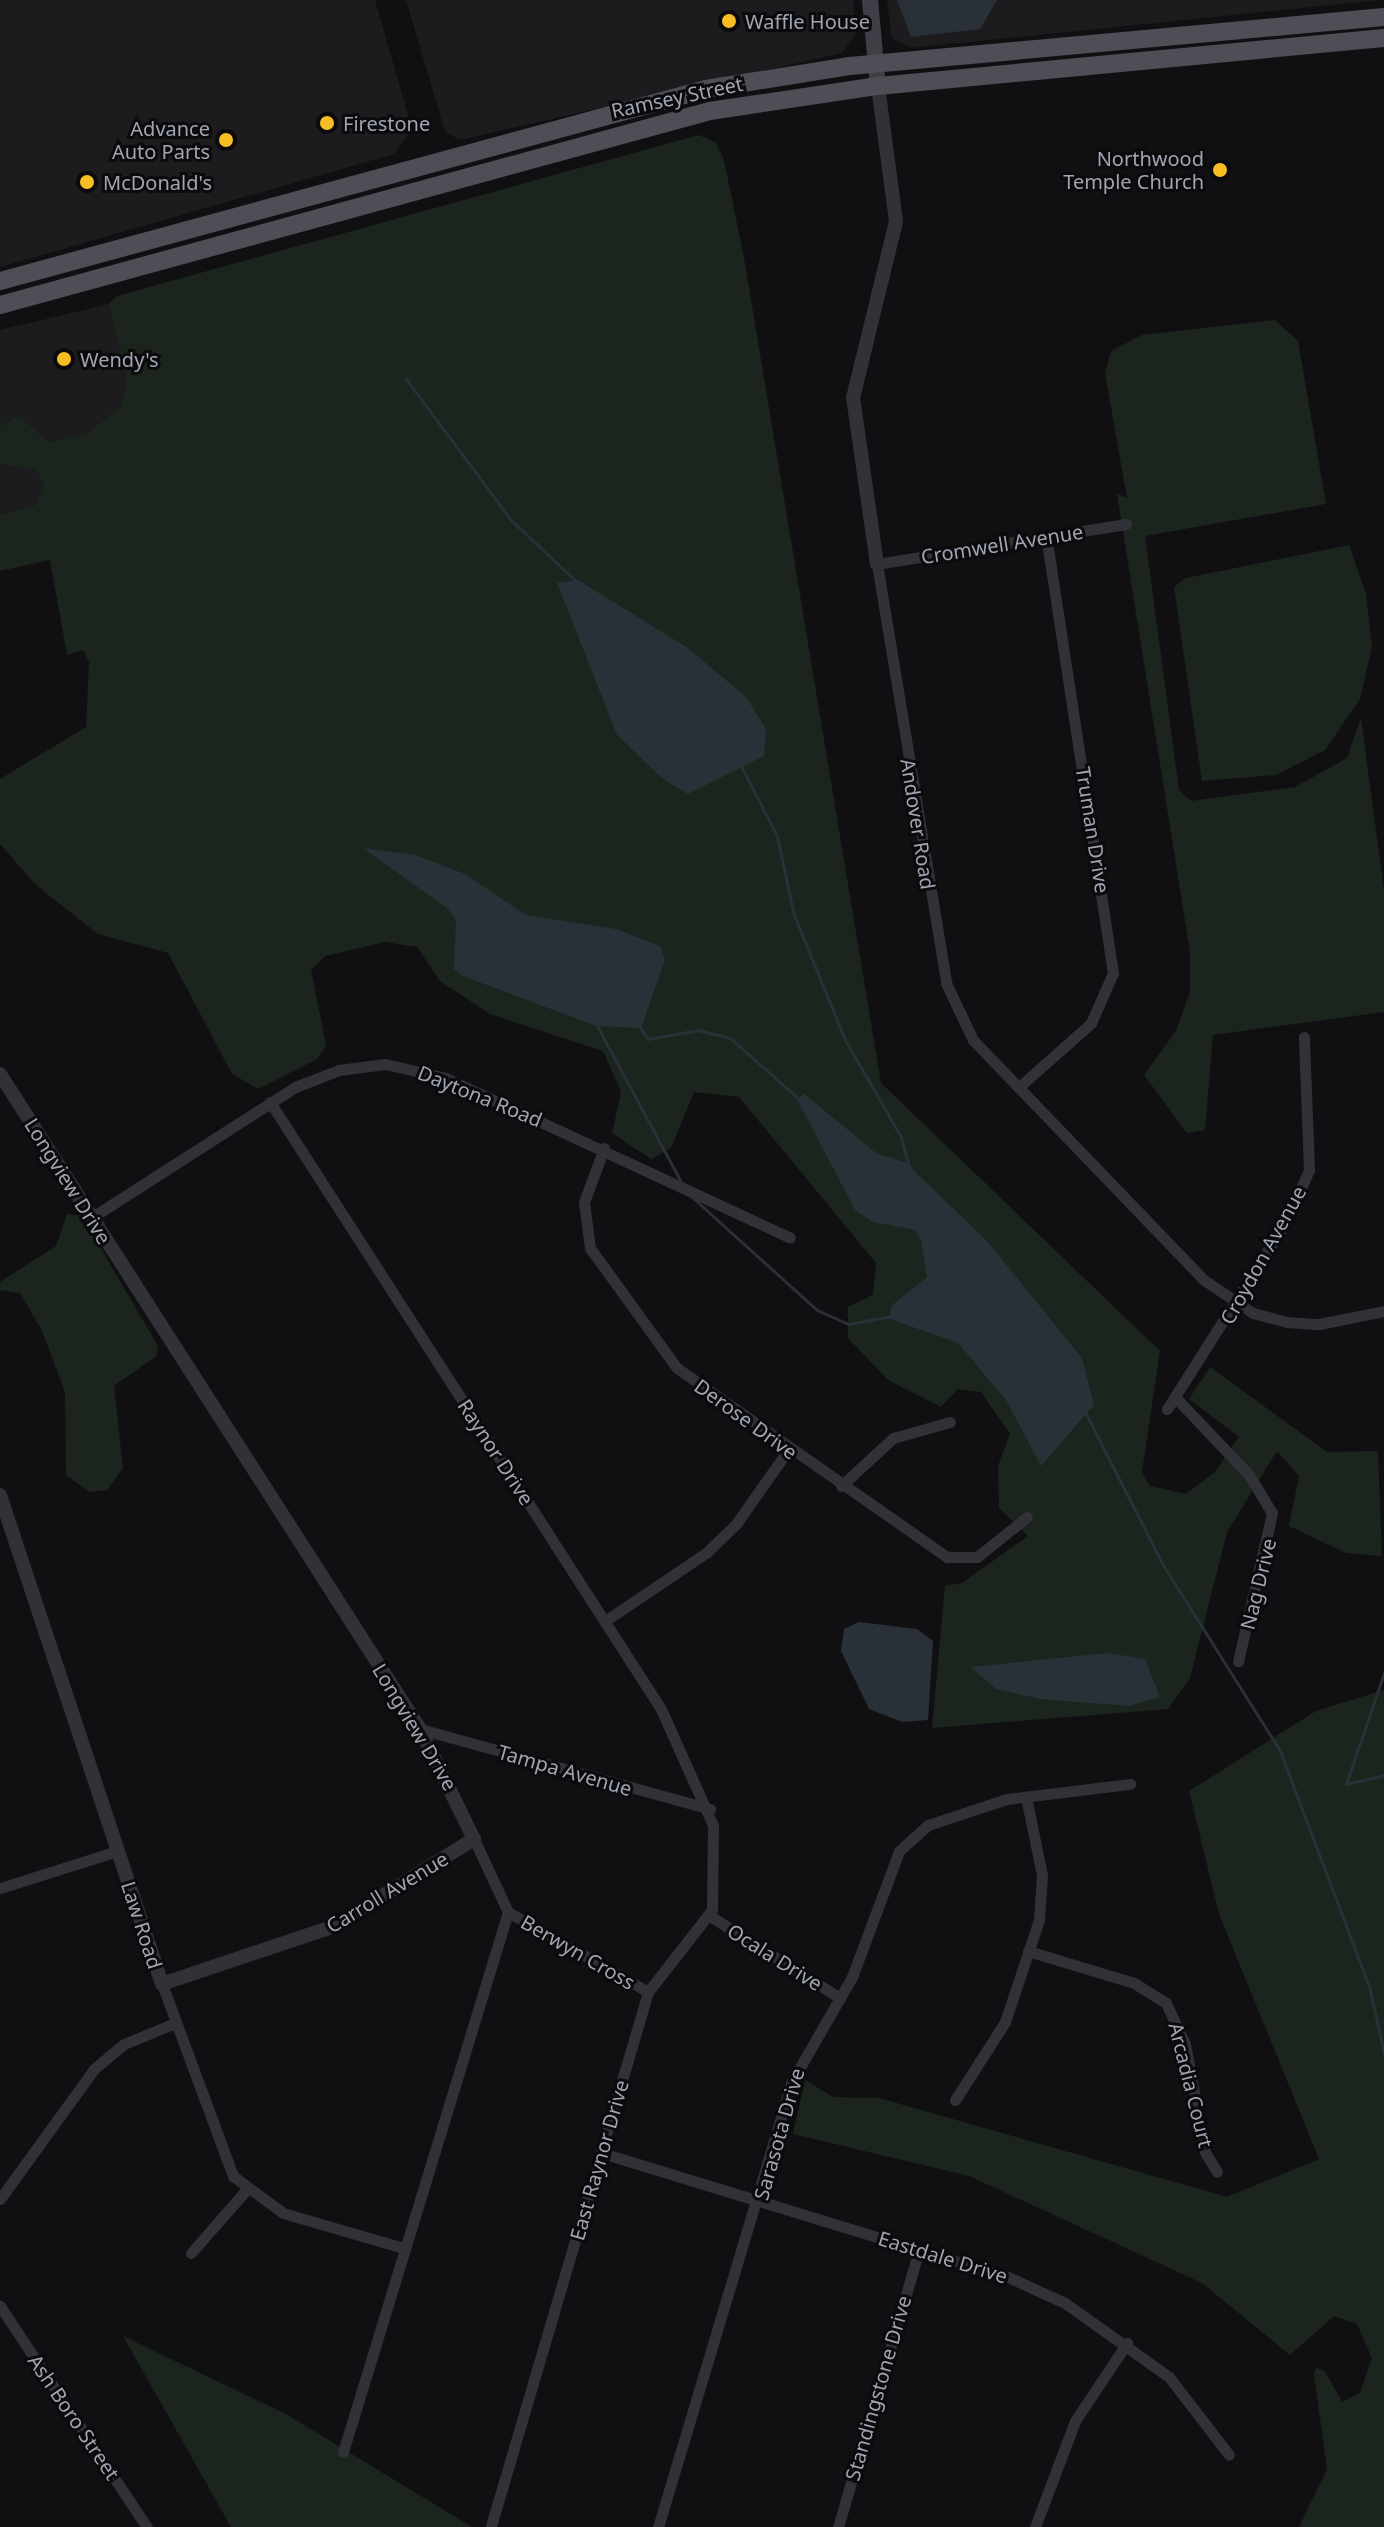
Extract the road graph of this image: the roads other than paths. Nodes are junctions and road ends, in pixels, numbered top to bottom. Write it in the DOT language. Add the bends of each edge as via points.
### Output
graph roads {
  1 [pos="870,0"];
  2 [pos="1384,17"];
  3 [pos="1384,38"];
  4 [pos="876,65"];
  5 [pos="878,86"];
  6 [pos="435,159"];
  7 [pos="441,181"];
  8 [pos="44,269"];
  9 [pos="25,274"];
  10 [pos="0,281"];
  11 [pos="42,293"];
  12 [pos="0,305"];
  13 [pos="1126,524"];
  14 [pos="1046,537"];
  15 [pos="877,564"];
  16 [pos="1304,1037"];
  17 [pos="0,1074"];
  18 [pos="1019,1087"];
  19 [pos="270,1102"];
  20 [pos="604,1148"];
  21 [pos="91,1218"];
  22 [pos="790,1238"];
  23 [pos="1237,1303"];
  24 [pos="1384,1311"];
  25 [pos="1176,1398"];
  26 [pos="1167,1409"];
  27 [pos="950,1422"];
  28 [pos="788,1450"];
  29 [pos="841,1486"];
  30 [pos="0,1495"];
  31 [pos="1027,1517"];
  32 [pos="605,1621"];
  33 [pos="1238,1661"];
  34 [pos="420,1729"];
  35 [pos="1130,1784"];
  36 [pos="1026,1797"];
  37 [pos="710,1809"];
  38 [pos="474,1839"];
  39 [pos="117,1851"];
  40 [pos="0,1888"];
  41 [pos="508,1912"];
  42 [pos="710,1916"];
  43 [pos="1028,1951"];
  44 [pos="162,1984"];
  45 [pos="648,1992"];
  46 [pos="840,1998"];
  47 [pos="175,2023"];
  48 [pos="955,2100"];
  49 [pos="602,2153"];
  50 [pos="1217,2172"];
  51 [pos="247,2189"];
  52 [pos="0,2199"];
  53 [pos="759,2201"];
  54 [pos="400,2247"];
  55 [pos="919,2250"];
  56 [pos="191,2253"];
  57 [pos="0,2306"];
  58 [pos="1127,2343"];
  59 [pos="343,2452"];
  60 [pos="1229,2455"];
  61 [pos="491,2526"];
  62 [pos="147,2527"];
  63 [pos="658,2527"];
  64 [pos="838,2527"];
  65 [pos="1035,2527"];
  1 -- 4 [label="main road"];
  2 -- 4 [label="main road, Ramsey Street"];
  3 -- 5 [label="main road, Ramsey Street"];
  4 -- 5 [label="main road"];
  4 -- 6 [label="main road, Ramsey Street" via="664,97"];
  5 -- 7 [label="main road, Ramsey Street" via="683,117"];
  5 -- 15 [label="street, Andover Road" via="896,221 853,398"];
  6 -- 7 [label="main road"];
  6 -- 8 [label="main road, Ramsey Street"];
  7 -- 11 [label="main road, Ramsey Street"];
  8 -- 9 [label="main road, Ramsey Street"];
  8 -- 11 [label="main road"];
  9 -- 10 [label="main road, Ramsey Street"];
  9 -- 11 [label="main road"];
  11 -- 12 [label="main road, Ramsey Street"];
  13 -- 14 [label="street, Cromwell Avenue"];
  14 -- 15 [label="street, Cromwell Avenue"];
  14 -- 18 [label="street, Truman Drive" via="1113,973 1091,1023"];
  15 -- 18 [label="street, Andover Road" via="940,961 973,1040"];
  16 -- 23 [label="street, Croydon Avenue" via="1314,1139 1309,1170"];
  17 -- 21 [label="street, Longview Drive"];
  18 -- 23 [label="street, Andover Road" via="1185,1263"];
  19 -- 20 [label="street, Daytona Road" via="339,1070 408,1067"];
  19 -- 21 [label="street, Daytona Road"];
  19 -- 32 [label="street, Raynor Drive"];
  20 -- 22 [label="street, Daytona Road"];
  20 -- 28 [label="street, Derose Drive" via="584,1202 593,1255 677,1368"];
  21 -- 34 [label="street, Longview Drive"];
  23 -- 24 [label="street, Andover Road" via="1303,1324"];
  23 -- 25 [label="street, Croydon Avenue"];
  25 -- 26 [label="street, Croydon Avenue"];
  25 -- 33 [label="street, Nag Drive" via="1249,1475 1272,1513"];
  27 -- 29 [label="street" via="893,1438"];
  28 -- 29 [label="street, Derose Drive"];
  28 -- 32 [label="street" via="736,1524 706,1553"];
  29 -- 31 [label="street, Derose Drive" via="954,1560 977,1557"];
  30 -- 39 [label="street, Law Road"];
  32 -- 37 [label="street, Raynor Drive" via="661,1709"];
  34 -- 37 [label="street, Tampa Avenue"];
  34 -- 38 [label="street, Longview Drive"];
  35 -- 36 [label="street, Sarasota Drive"];
  36 -- 43 [label="street" via="1042,1875"];
  36 -- 46 [label="street, Sarasota Drive" via="935,1822 903,1844"];
  37 -- 42 [label="street" via="717,1871"];
  38 -- 41 [label="street, Longview Drive"];
  38 -- 44 [label="street, Carroll Avenue" via="332,1927"];
  39 -- 40 [label="street"];
  39 -- 44 [label="street, Law Road"];
  41 -- 45 [label="street, Berwyn Cross"];
  41 -- 54 [label="street"];
  42 -- 45 [label="street, East Raynor Drive"];
  42 -- 46 [label="street, Ocala Drive"];
  43 -- 48 [label="street" via="998,2036"];
  43 -- 50 [label="street, Arcadia Court" via="1134,1983 1166,2003 1185,2044 1205,2152"];
  44 -- 47 [label="street, Law Road"];
  45 -- 49 [label="street, East Raynor Drive"];
  46 -- 53 [label="street, Sarasota Drive" via="791,2083"];
  47 -- 51 [label="street, Law Road" via="217,2144"];
  47 -- 52 [label="street" via="124,2044 94,2069"];
  49 -- 53 [label="street, Eastdale Drive"];
  49 -- 61 [label="street, East Raynor Drive"];
  51 -- 54 [label="street, Law Road" via="283,2213"];
  51 -- 56 [label="street"];
  53 -- 55 [label="street, Eastdale Drive"];
  53 -- 63 [label="street, Sarasota Drive"];
  54 -- 59 [label="street"];
  55 -- 58 [label="street, Eastdale Drive" via="1036,2289"];
  55 -- 64 [label="street, Standingstone Drive"];
  57 -- 62 [label="street, Ash Boro Street"];
  58 -- 60 [label="street, Eastdale Drive" via="1191,2401"];
  58 -- 65 [label="street" via="1075,2421"];
}
